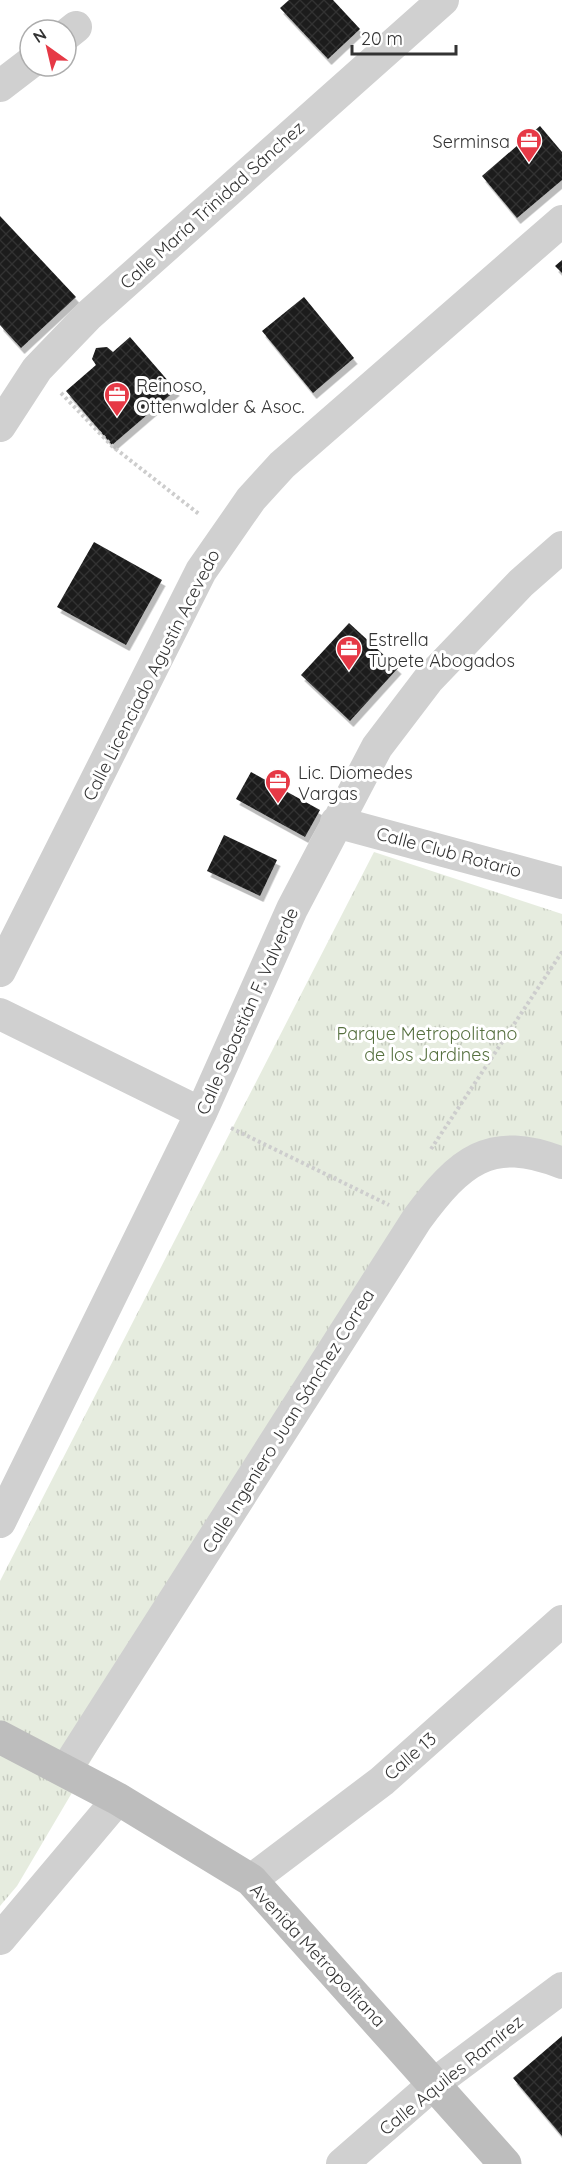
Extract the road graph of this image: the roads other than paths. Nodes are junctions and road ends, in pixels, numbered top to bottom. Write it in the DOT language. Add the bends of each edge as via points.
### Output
graph roads {
  1 [pos="443,0"];
  2 [pos="18,72"];
  3 [pos="0,86"];
  4 [pos="562,221"];
  5 [pos="5,405"];
  6 [pos="562,547"];
  7 [pos="336,822"];
  8 [pos="561,880"];
  9 [pos="0,971"];
  10 [pos="0,1014"];
  11 [pos="201,1113"];
  12 [pos="562,1163"];
  13 [pos="0,1522"];
  14 [pos="562,1621"];
  15 [pos="0,1737"];
  16 [pos="65,1771"];
  17 [pos="118,1799"];
  18 [pos="250,1880"];
  19 [pos="0,1939"];
  20 [pos="562,1988"];
  21 [pos="435,2083"];
  22 [pos="342,2164"];
  23 [pos="505,2164"];
  1 -- 5 [label="street, Calle María Trinidad Sánchez" via="88,315"];
  2 -- 3 [label="street"];
  4 -- 9 [label="street, Calle Licenciado Agustín Acevedo" via="282,465 251,499 201,571"];
  6 -- 7 [label="street, Calle Sebastián F. Valverde" via="521,583 428,680 377,747"];
  7 -- 8 [label="street, Calle Club Rotario"];
  7 -- 11 [label="street, Calle Sebastián F. Valverde" via="292,909"];
  10 -- 11 [label="street"];
  11 -- 13 [label="street, Calle Sebastián F. Valverde"];
  12 -- 16 [label="street, Calle Ingeniero Juan Sánchez Correa" via="535,1152 479,1156 441,1187"];
  14 -- 18 [label="street, Calle 13" via="382,1781"];
  15 -- 16 [label="main road, Avenida Metropolitana"];
  16 -- 17 [label="main road, Avenida Metropolitana"];
  17 -- 18 [label="main road, Avenida Metropolitana"];
  17 -- 19 [label="street"];
  18 -- 21 [label="main road, Avenida Metropolitana"];
  20 -- 21 [label="street, Calle Aquiles Ramírez"];
  21 -- 22 [label="street, Calle Aquiles Ramírez"];
  21 -- 23 [label="main road, Avenida Metropolitana"];
}
